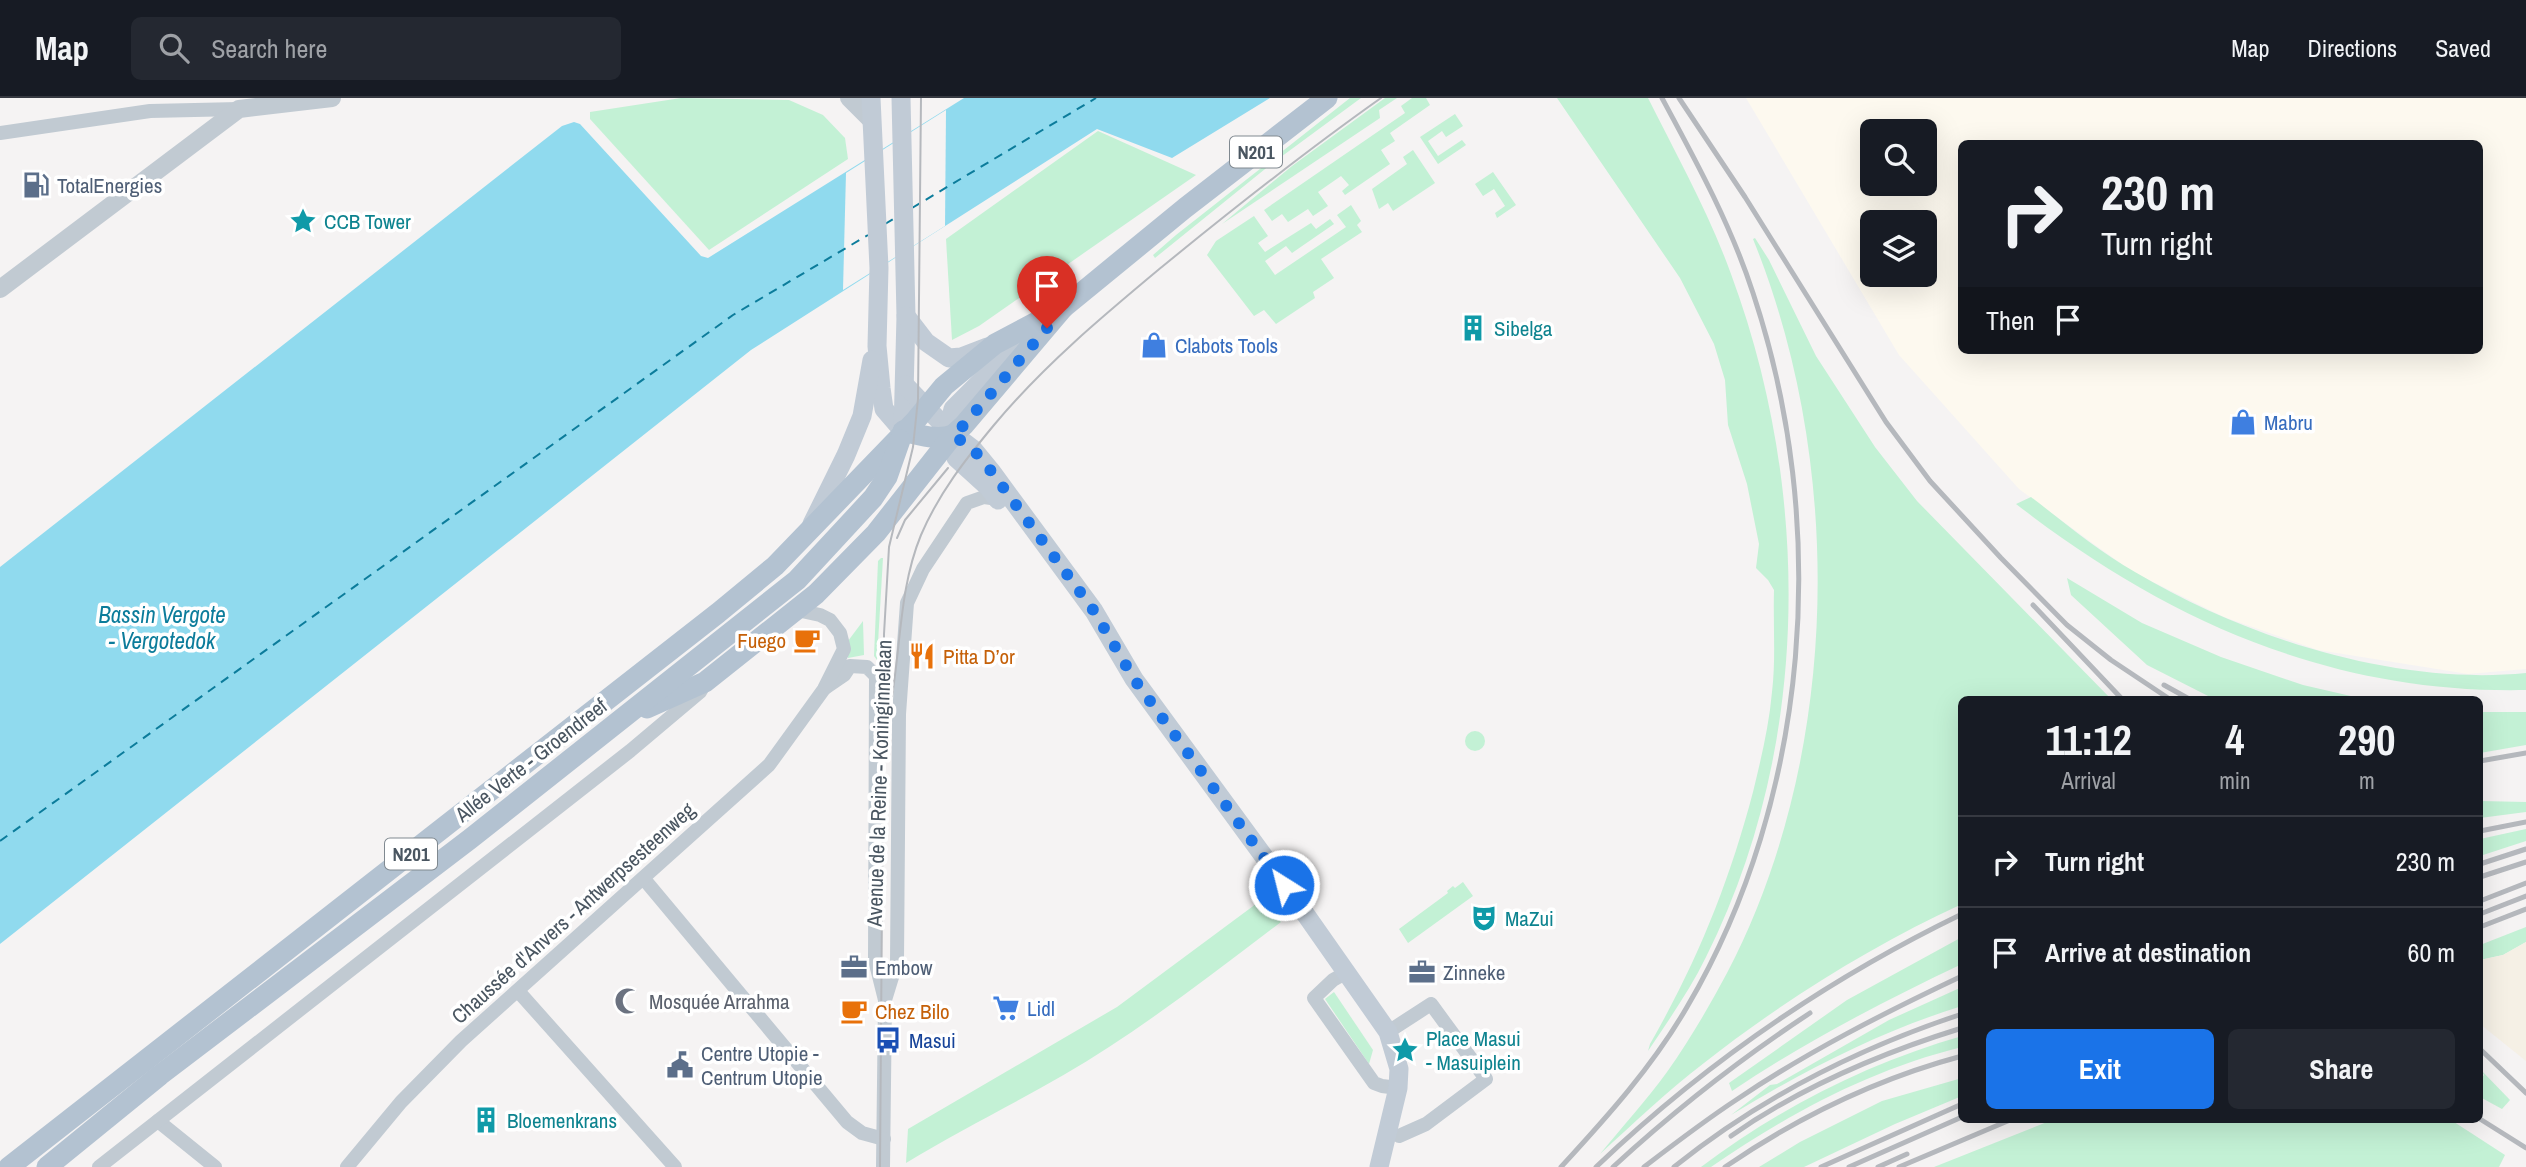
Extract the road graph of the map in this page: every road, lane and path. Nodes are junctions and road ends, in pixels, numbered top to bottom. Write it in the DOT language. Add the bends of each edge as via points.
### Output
graph roads {
  1 [pos="332,98"];
  2 [pos="849,98"];
  3 [pos="871,98"];
  4 [pos="901,98"];
  5 [pos="1327,98"];
  6 [pos="239,109"];
  7 [pos="872,121"];
  8 [pos="0,133"];
  9 [pos="0,289"];
  10 [pos="1063,308"];
  11 [pos="906,316"];
  12 [pos="1034,323"];
  13 [pos="995,344"];
  14 [pos="877,346"];
  15 [pos="905,385"];
  16 [pos="926,407"];
  17 [pos="903,431"];
  18 [pos="951,432"];
  19 [pos="879,471"];
  20 [pos="998,499"];
  21 [pos="807,533"];
  22 [pos="797,610"];
  23 [pos="844,663"];
  24 [pos="1134,679"];
  25 [pos="705,682"];
  26 [pos="628,714"];
  27 [pos="644,879"];
  28 [pos="1347,972"];
  29 [pos="518,990"];
  30 [pos="885,1000"];
  31 [pos="1388,1032"];
  32 [pos="1398,1088"];
  33 [pos="158,1121"];
  34 [pos="1399,1136"];
  35 [pos="884,1139"];
  36 [pos="9,1167"];
  37 [pos="47,1167"];
  38 [pos="99,1167"];
  39 [pos="215,1167"];
  40 [pos="347,1167"];
  41 [pos="675,1167"];
  42 [pos="883,1167"];
  43 [pos="1379,1167"];
  44 [pos="1392,1167"];
  1 -- 6 [label="street"];
  2 -- 7 [label="street"];
  3 -- 7 [label="main road"];
  4 -- 11 [label="main road"];
  5 -- 10 [label="main road, N201"];
  6 -- 8 [label="street" via="150,111"];
  6 -- 9 [label="street"];
  7 -- 14 [label="main road" via="879,268"];
  10 -- 12 [label="main road, N201"];
  10 -- 18 [label="main road, N201" via="973,415"];
  11 -- 13 [label="main road" via="926,342 949,358"];
  11 -- 15 [label="main road"];
  12 -- 13 [label="main road, N201"];
  12 -- 18 [label="main road, N201" via="953,409"];
  13 -- 16 [label="main road, N201"];
  14 -- 17 [label="main road" via="884,409"];
  14 -- 21 [label="main road" via="862,416"];
  15 -- 16 [label="main road"];
  15 -- 17 [label="main road"];
  16 -- 17 [label="main road, N201"];
  16 -- 18 [label="main road"];
  17 -- 18 [label="main road" via="947,437"];
  17 -- 19 [label="main road"];
  18 -- 20 [label="main road" via="956,458"];
  18 -- 22 [label="main road, Allée Verte - Groendreef / N201" via="876,533"];
  18 -- 24 [label="main road" via="991,471 1094,611"];
  19 -- 21 [label="main road, Allée Verte - Groendreef / N201"];
  19 -- 26 [label="main road, N201" via="868,504 797,580"];
  20 -- 24 [label="main road"];
  20 -- 30 [label="street, Avenue de la Reine - Koninginnelaan" via="984,497 967,503 923,569 908,603 900,714 897,961"];
  21 -- 36 [label="main road, Allée Verte - Groendreef / N201" via="718,613"];
  22 -- 23 [label="street" via="830,620 840,633"];
  22 -- 25 [label="main road, Allée Verte - Groendreef / N201"];
  23 -- 27 [label="street, Chaussée d'Anvers - Antwerpsesteenweg" via="844,675 824,689 769,765"];
  23 -- 30 [label="street, Avenue de la Reine - Koninginnelaan" via="867,667 876,676 875,960"];
  24 -- 28 [label="main road"];
  25 -- 26 [label="main road, Allée Verte - Groendreef / N201"];
  25 -- 33 [label="street, Allée Verte - Groendreef" via="630,751"];
  26 -- 37 [label="main road, Allée Verte - Groendreef / N201"];
  27 -- 29 [label="street, Chaussée d'Anvers - Antwerpsesteenweg"];
  27 -- 35 [label="street" via="847,1122 862,1133"];
  28 -- 31 [label="main road"];
  28 -- 32 [label="street" via="1314,998 1374,1083"];
  29 -- 40 [label="street, Chaussée d'Anvers - Antwerpsesteenweg" via="401,1102"];
  29 -- 41 [label="street"];
  30 -- 35 [label="street, Avenue de la Reine - Koninginnelaan"];
  31 -- 32 [label="main road" via="1399,1069"];
  31 -- 34 [label="street" via="1432,1004 1486,1079 1426,1124"];
  32 -- 34 [label="main road" via="1402,1101"];
  32 -- 43 [label="main road"];
  33 -- 38 [label="street, Allée Verte - Groendreef"];
  33 -- 39 [label="street"];
  34 -- 44 [label="main road"];
  35 -- 42 [label="street, Avenue de la Reine - Koninginnelaan"];
}
